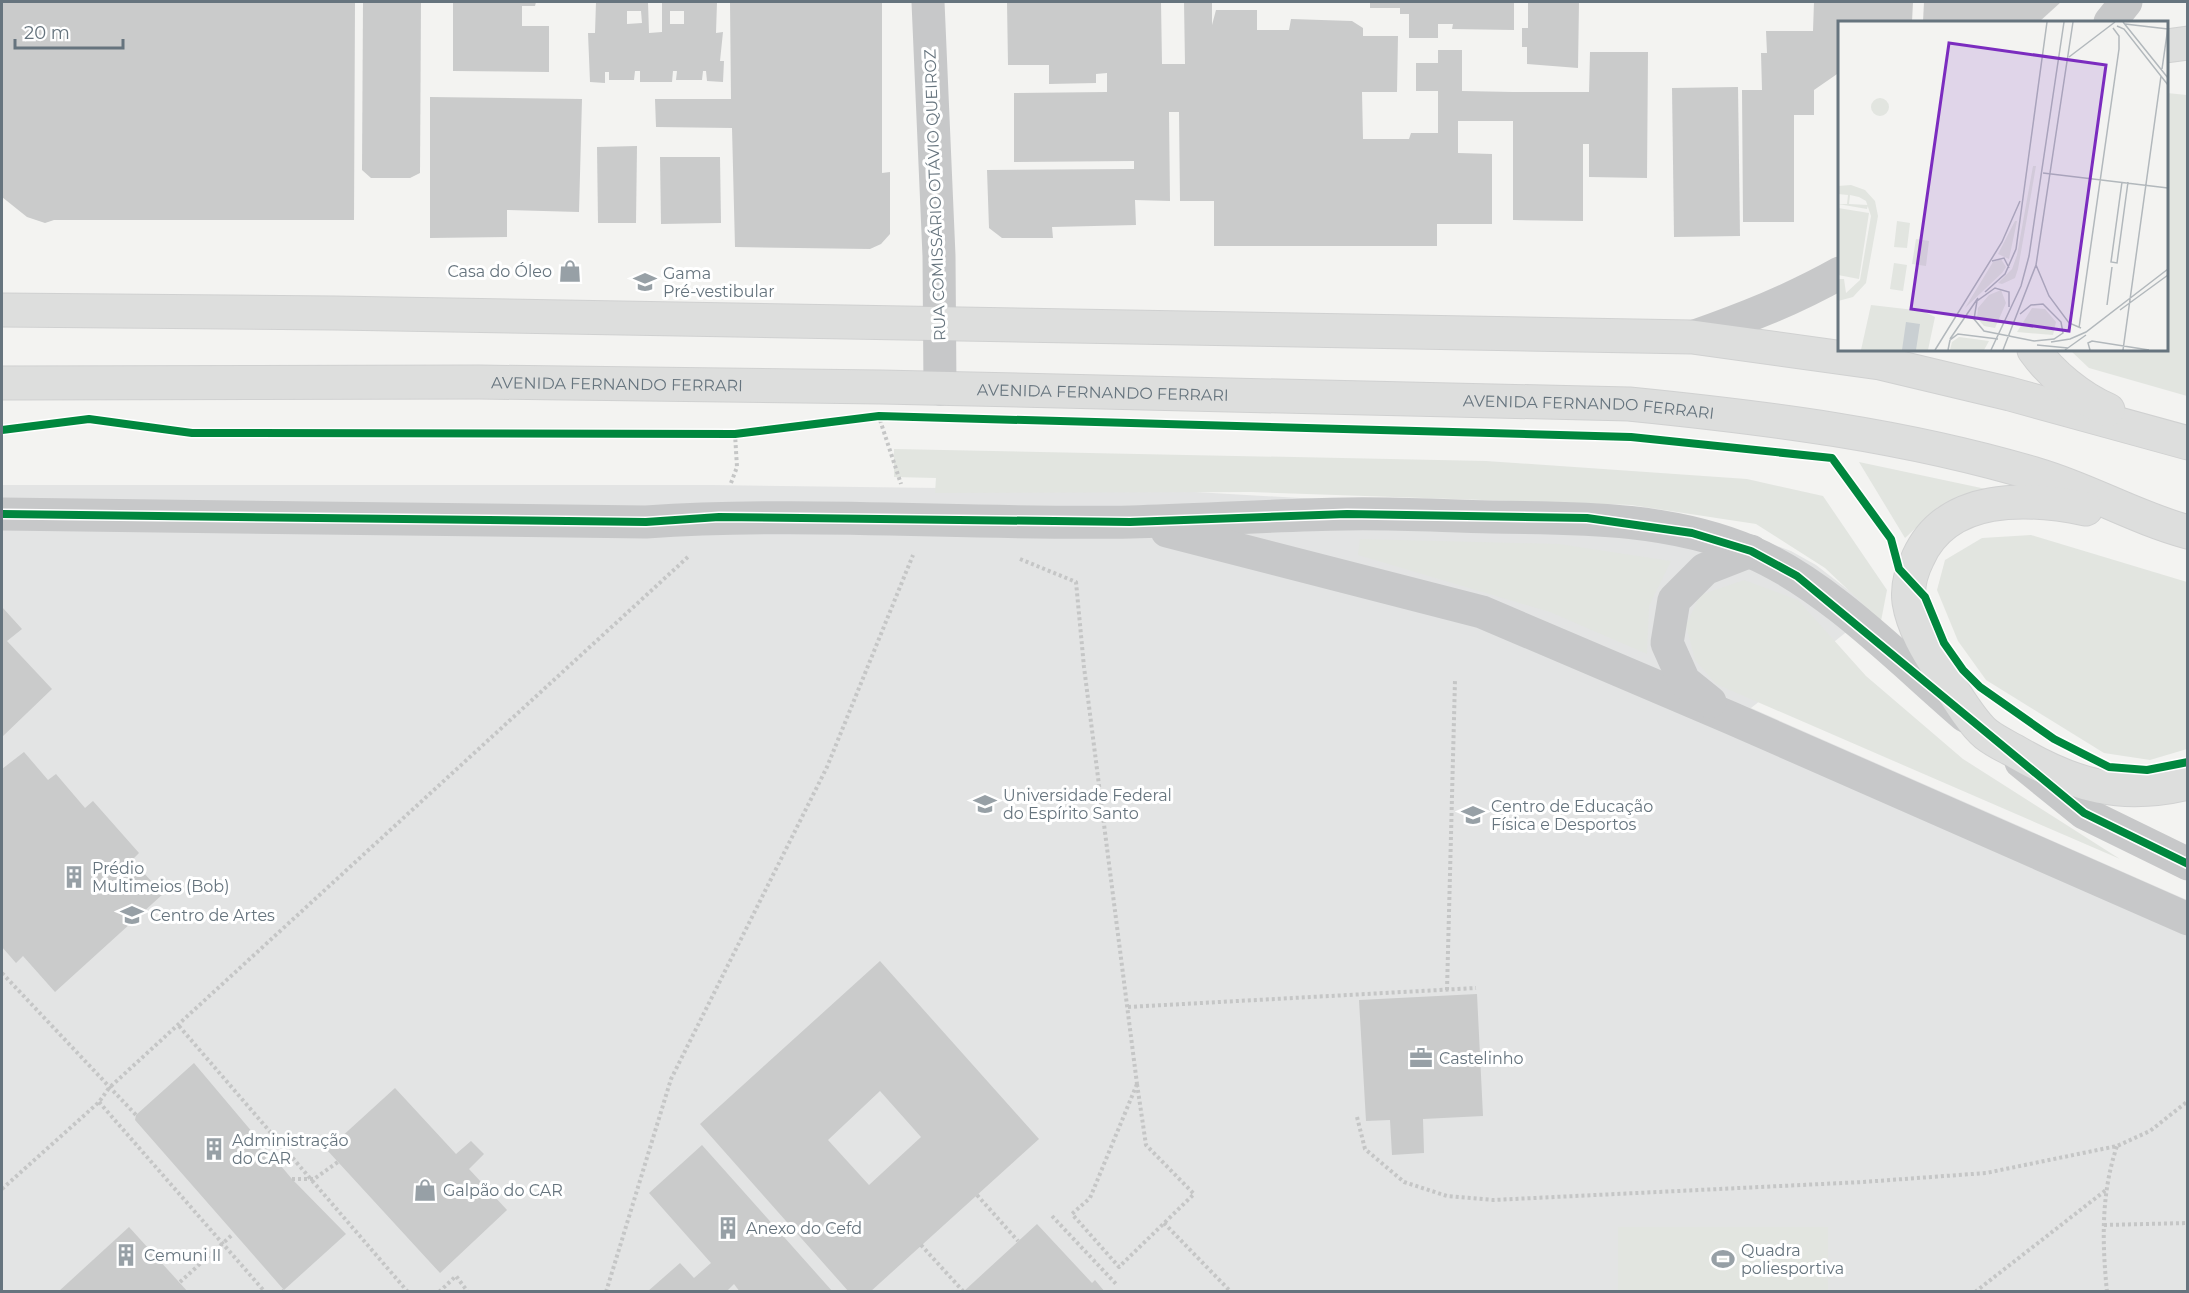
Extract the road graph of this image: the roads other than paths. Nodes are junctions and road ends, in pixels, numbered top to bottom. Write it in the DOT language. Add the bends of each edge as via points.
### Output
graph roads {
  1 [pos="928,2"];
  2 [pos="2126,2"];
  3 [pos="2111,21"];
  4 [pos="2187,43"];
  5 [pos="2168,46"];
  6 [pos="1838,274"];
  7 [pos="2,310"];
  8 [pos="941,324"];
  9 [pos="1692,337"];
  10 [pos="2035,351"];
  11 [pos="2,383"];
  12 [pos="940,389"];
  13 [pos="2187,443"];
  14 [pos="2,514"];
  15 [pos="1130,522"];
  16 [pos="2185,531"];
  17 [pos="1751,551"];
  18 [pos="1731,718"];
  19 [pos="1985,734"];
  20 [pos="2187,783"];
  21 [pos="2187,864"];
  22 [pos="2187,919"];
  1 -- 8 [label="street, RUA COMISSÁRIO OTÁVIO QUEIROZ"];
  2 -- 3 [label="street"];
  4 -- 5 [label="main road"];
  6 -- 9 [label="street" via="1762,313"];
  7 -- 8 [label="main road"];
  8 -- 9 [label="main road"];
  8 -- 12 [label="street, RUA COMISSÁRIO OTÁVIO QUEIROZ"];
  9 -- 13 [label="main road" via="1880,363 2010,393"];
  10 -- 13 [label="main road" via="2064,381 2099,406"];
  11 -- 12 [label="main road, AVENIDA FERNANDO FERRARI" via="479,382"];
  12 -- 16 [label="main road, AVENIDA FERNANDO FERRARI" via="1629,404 1745,416 1879,435 2039,475"];
  14 -- 15 [label="street" via="646,522 718,517"];
  15 -- 17 [label="street" via="1347,514 1587,518 1692,533"];
  15 -- 18 [label="street" via="1482,612"];
  16 -- 19 [label="main road" via="2046,501 2010,500 1944,522 1923,545 1914,566 1908,600 1923,644"];
  17 -- 18 [label="street" via="1705,569 1674,600 1667,643 1684,681"];
  17 -- 19 [label="street" via="1797,576 1830,601"];
  18 -- 22 [label="street"];
  19 -- 20 [label="main road" via="2047,770 2096,788 2144,790"];
  19 -- 21 [label="street" via="2084,813"];
}
